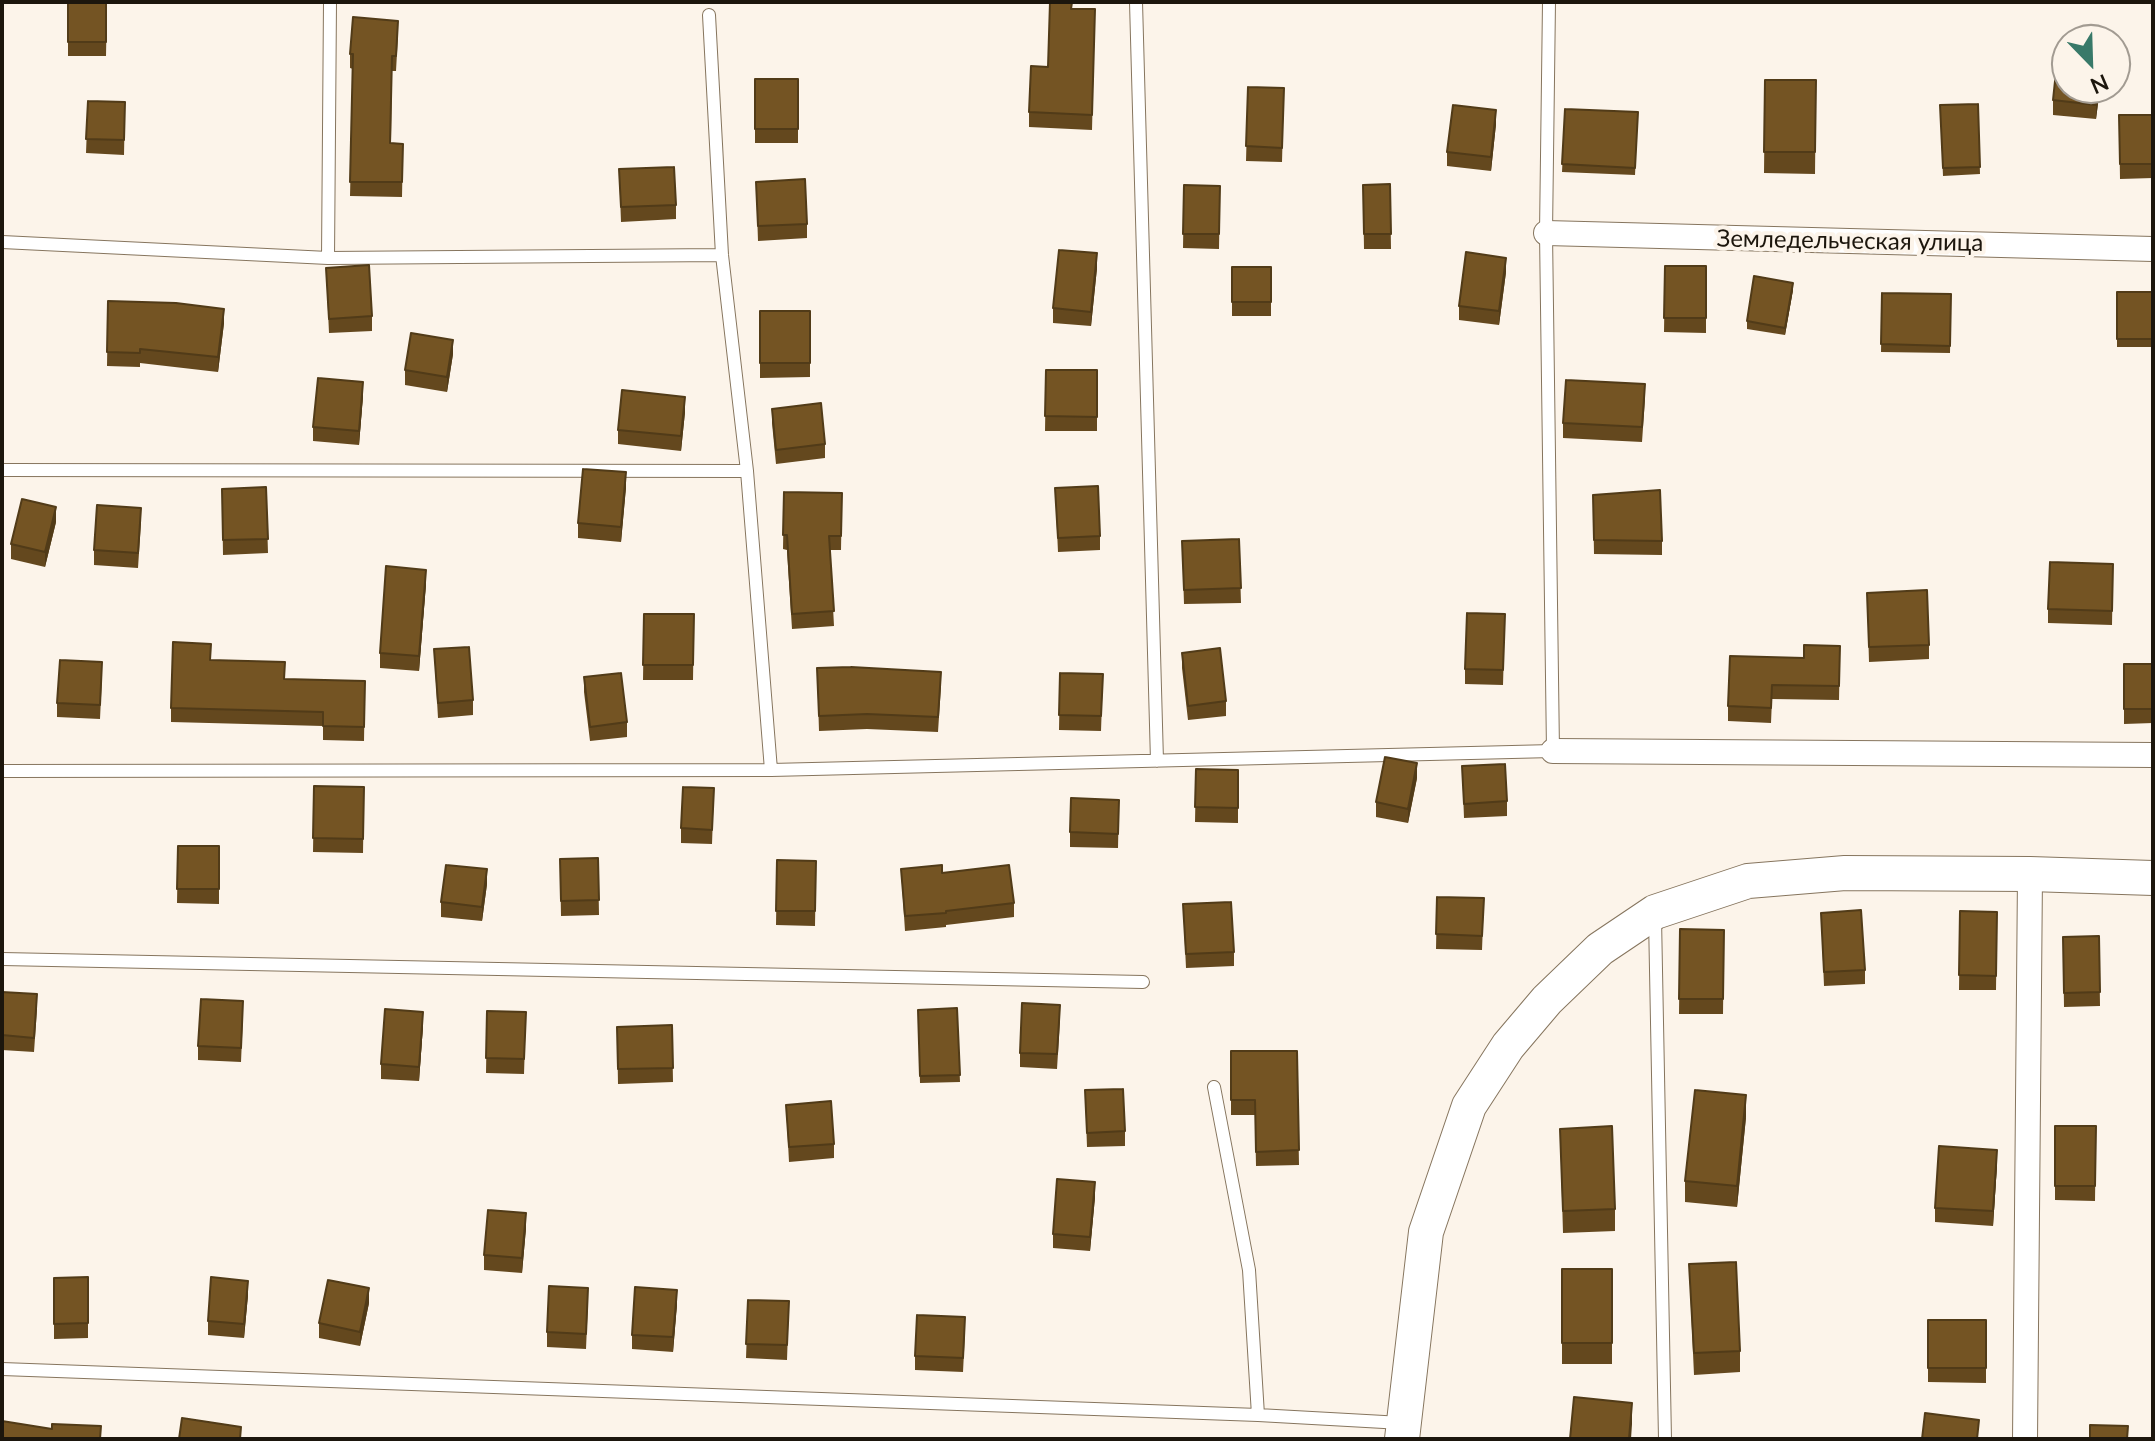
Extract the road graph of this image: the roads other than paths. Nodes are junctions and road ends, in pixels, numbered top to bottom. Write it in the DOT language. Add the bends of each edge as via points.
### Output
graph roads {
  1 [pos="330,2"];
  2 [pos="1136,2"];
  3 [pos="1549,2"];
  4 [pos="709,15"];
  5 [pos="1546,233"];
  6 [pos="2,242"];
  7 [pos="2153,249"];
  8 [pos="722,255"];
  9 [pos="328,258"];
  10 [pos="2,470"];
  11 [pos="747,471"];
  12 [pos="1553,751"];
  13 [pos="2153,755"];
  14 [pos="1157,761"];
  15 [pos="771,770"];
  16 [pos="2,771"];
  17 [pos="2030,874"];
  18 [pos="2153,878"];
  19 [pos="1655,912"];
  20 [pos="2,959"];
  21 [pos="1143,982"];
  22 [pos="1214,1087"];
  23 [pos="2,1369"];
  24 [pos="1258,1415"];
  25 [pos="1402,1431"];
  26 [pos="1665,1439"];
  27 [pos="2025,1439"];
  1 -- 9 [label="lane"];
  2 -- 14 [label="lane"];
  3 -- 5 [label="lane"];
  4 -- 8 [label="lane"];
  5 -- 7 [label="street, Земледельческая улица"];
  5 -- 12 [label="lane"];
  6 -- 9 [label="lane"];
  8 -- 9 [label="lane"];
  8 -- 11 [label="lane"];
  10 -- 11 [label="lane"];
  11 -- 15 [label="lane"];
  12 -- 13 [label="street"];
  12 -- 14 [label="lane"];
  14 -- 15 [label="lane"];
  15 -- 16 [label="lane"];
  17 -- 18 [label="main road"];
  17 -- 19 [label="main road" via="1845,873 1748,881"];
  17 -- 27 [label="street"];
  19 -- 25 [label="main road" via="1600,949 1547,1000 1508,1046 1469,1106 1426,1232"];
  19 -- 26 [label="lane"];
  20 -- 21 [label="lane"];
  22 -- 24 [label="lane" via="1249,1270"];
  23 -- 24 [label="lane"];
  24 -- 25 [label="lane"];
}
